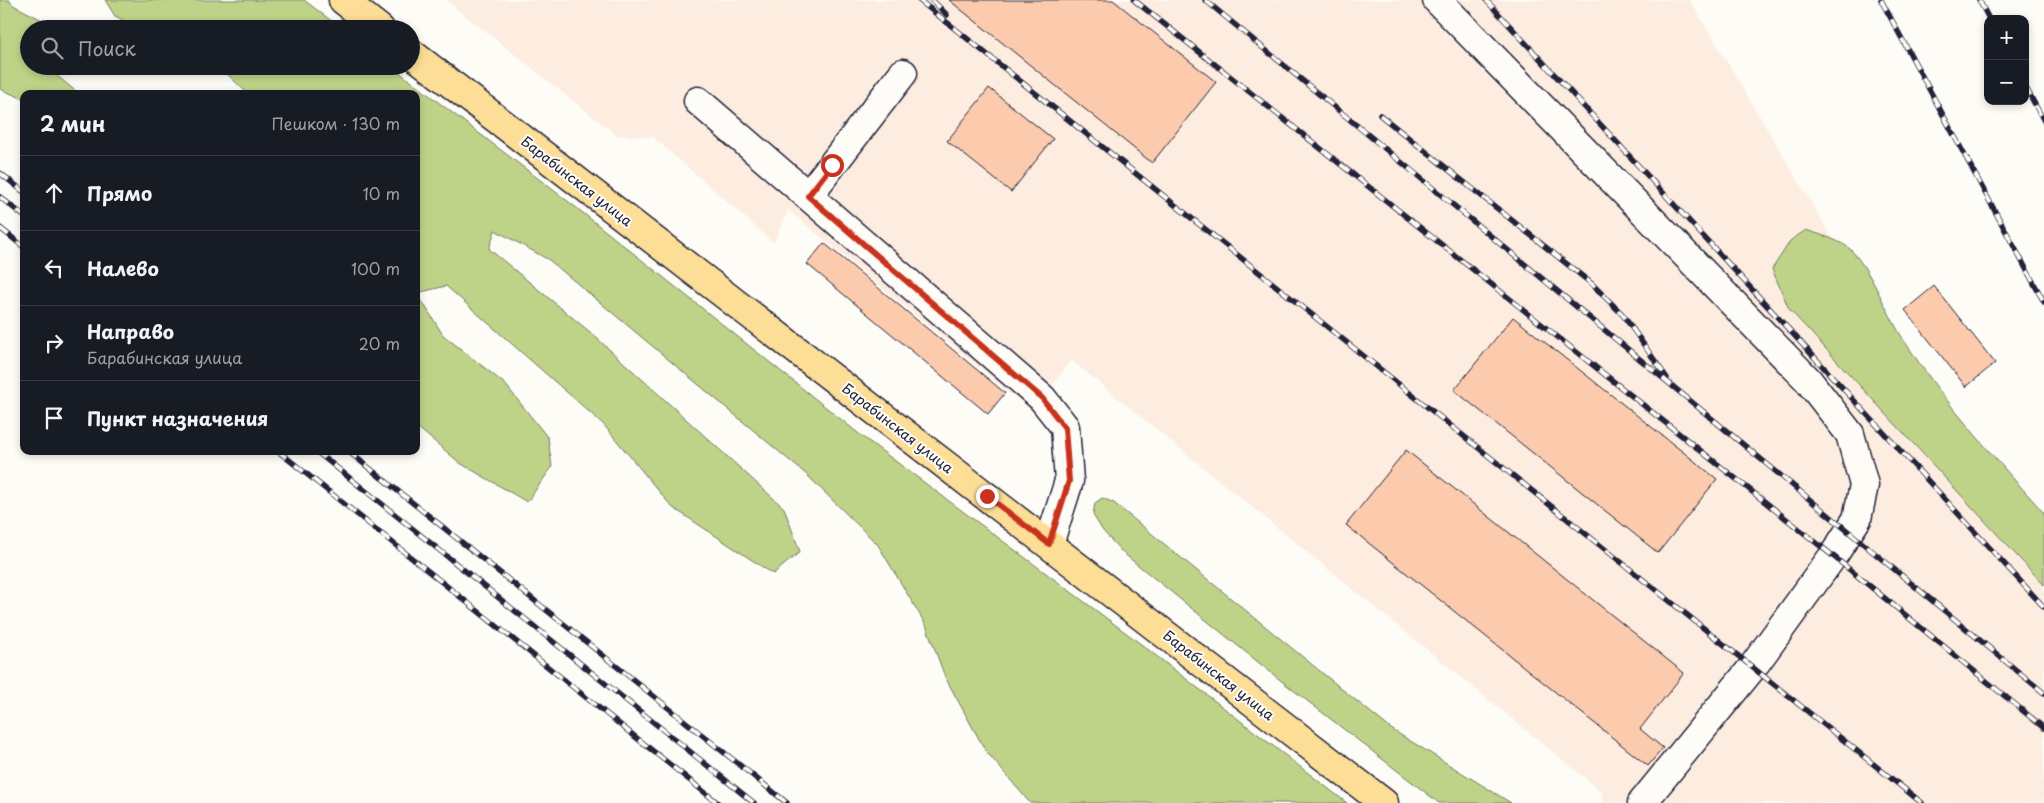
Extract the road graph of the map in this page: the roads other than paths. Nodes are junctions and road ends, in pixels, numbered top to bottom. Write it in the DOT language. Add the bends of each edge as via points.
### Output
graph roads {
  1 [pos="343,0"];
  2 [pos="1437,0"];
  3 [pos="369,20"];
  4 [pos="420,60"];
  5 [pos="903,73"];
  6 [pos="698,101"];
  7 [pos="808,196"];
  8 [pos="1049,544"];
  9 [pos="1384,803"];
  10 [pos="1642,803"];
  1 -- 3 [label="main road"];
  2 -- 10 [label="lane" via="1808,380 1850,434 1864,485 1856,519 1833,556 1752,668"];
  4 -- 8 [label="main road, Барабинская улица"];
  5 -- 7 [label="lane"];
  6 -- 7 [label="lane"];
  7 -- 8 [label="lane" via="1042,398 1065,428 1069,481"];
  8 -- 9 [label="main road, Барабинская улица"];
}
